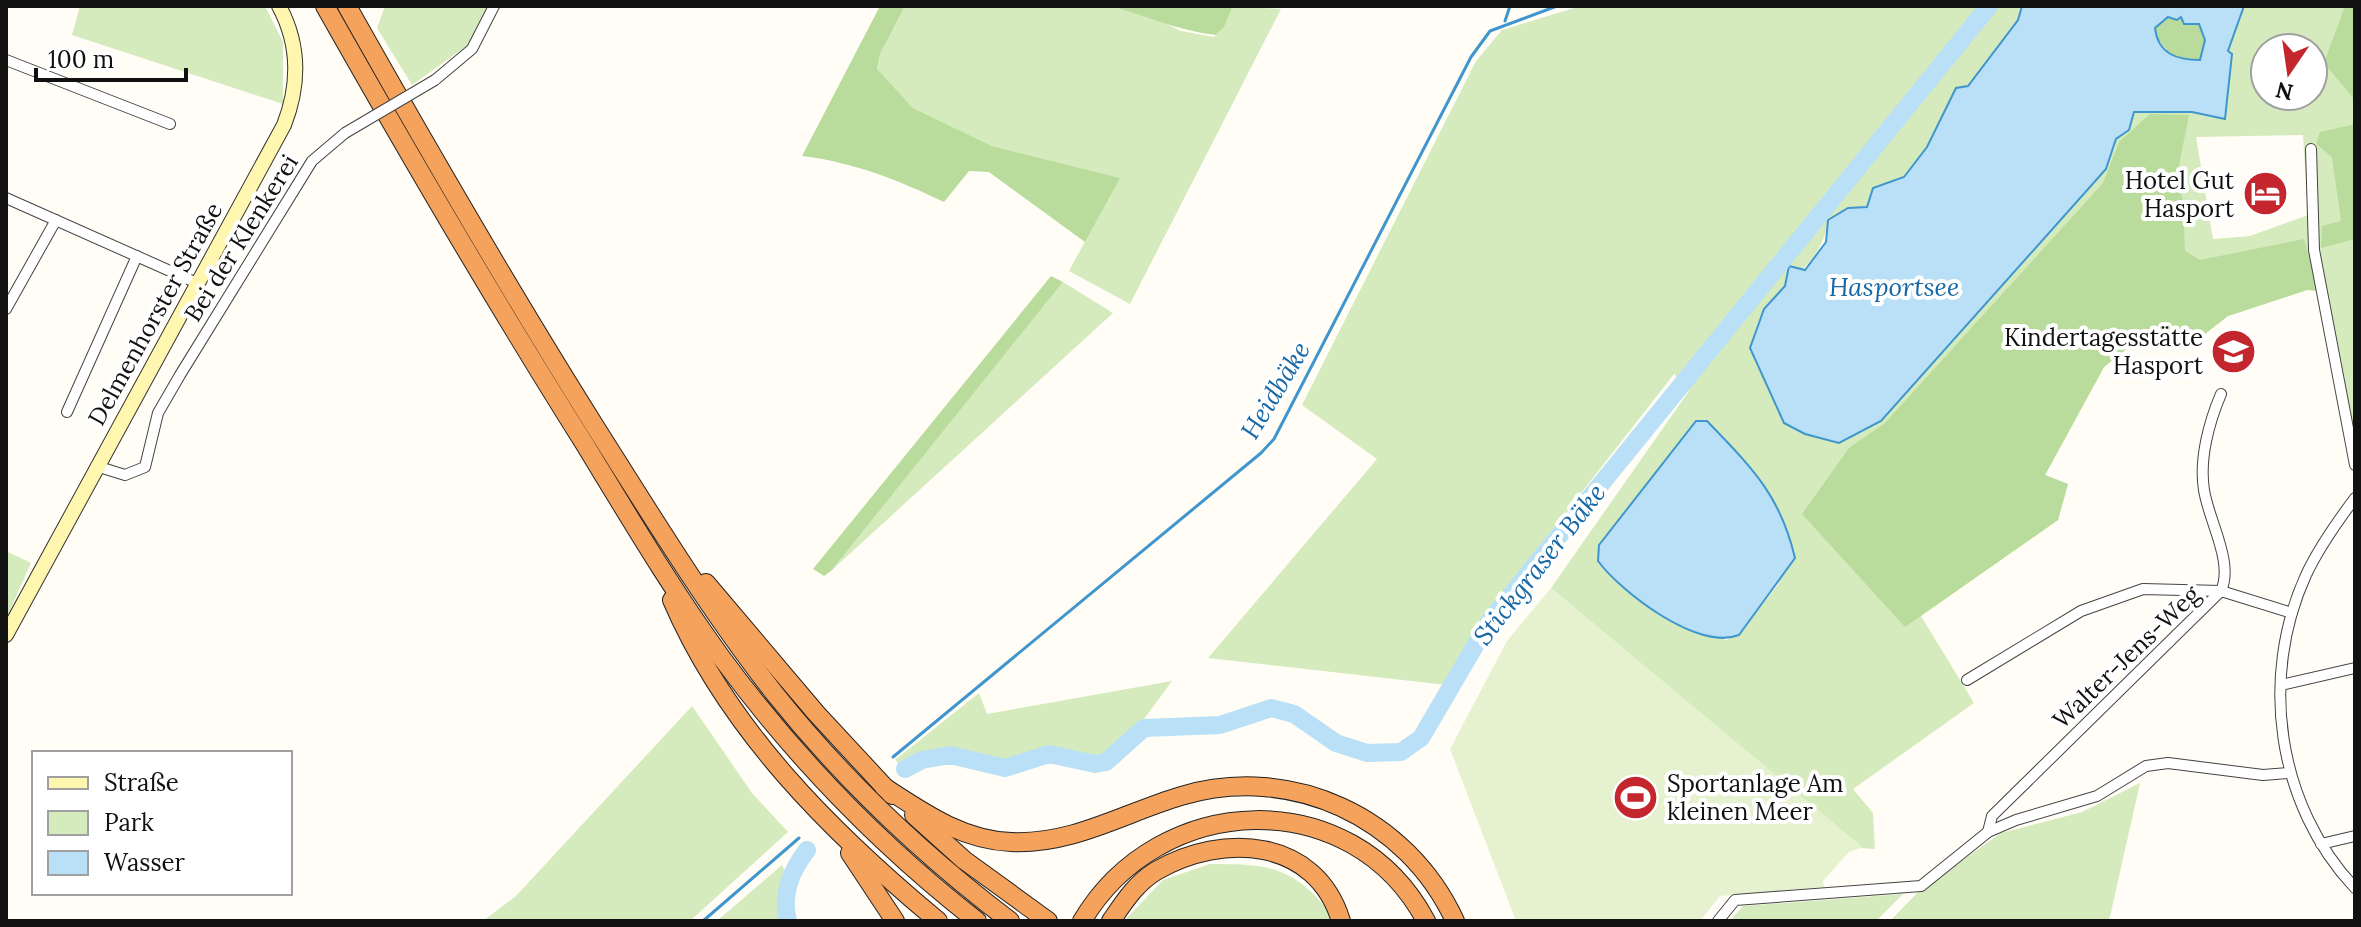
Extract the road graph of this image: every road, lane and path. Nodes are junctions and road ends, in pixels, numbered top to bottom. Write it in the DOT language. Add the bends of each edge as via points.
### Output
graph roads {
  1 [pos="279,6"];
  2 [pos="325,6"];
  3 [pos="347,6"];
  4 [pos="494,6"];
  5 [pos="6,60"];
  6 [pos="170,124"];
  7 [pos="2311,149"];
  8 [pos="6,198"];
  9 [pos="56,220"];
  10 [pos="137,256"];
  11 [pos="197,283"];
  12 [pos="6,309"];
  13 [pos="2221,394"];
  14 [pos="67,412"];
  15 [pos="2355,465"];
  16 [pos="96,466"];
  17 [pos="2355,498"];
  18 [pos="666,540"];
  19 [pos="654,557"];
  20 [pos="2221,591"];
  21 [pos="2292,613"];
  22 [pos="6,635"];
  23 [pos="2355,668"];
  24 [pos="1967,680"];
  25 [pos="2281,685"];
  26 [pos="2289,773"];
  27 [pos="884,787"];
  28 [pos="827,822"];
  29 [pos="1988,832"];
  30 [pos="2355,836"];
  31 [pos="2321,844"];
  32 [pos="2355,888"];
  33 [pos="1085,916"];
  34 [pos="895,921"];
  35 [pos="938,921"];
  36 [pos="977,921"];
  37 [pos="1010,921"];
  38 [pos="1048,921"];
  39 [pos="1111,921"];
  40 [pos="1341,921"];
  41 [pos="1426,921"];
  42 [pos="1455,921"];
  43 [pos="1718,921"];
  1 -- 11 [label="street, Delmenhorster Straße" via="297,62 291,106"];
  2 -- 19 [label="highway" via="476,267"];
  3 -- 18 [label="highway" via="493,260"];
  4 -- 16 [label="street, Bei der Klenkerei, bridge" via="472,49 435,80 345,133 312,161 158,413 145,467 125,475"];
  5 -- 6 [label="street"];
  7 -- 15 [label="street" via="2314,250"];
  8 -- 9 [label="street"];
  9 -- 10 [label="street"];
  9 -- 12 [label="street"];
  10 -- 11 [label="street"];
  10 -- 14 [label="street"];
  11 -- 16 [label="street, Delmenhorster Straße"];
  13 -- 20 [label="street" via="2209,421 2203,485 2228,576"];
  16 -- 22 [label="street, Delmenhorster Straße"];
  17 -- 21 [label="street" via="2306,574"];
  18 -- 27 [label="highway"];
  18 -- 37 [label="highway" via="804,729 893,822"];
  19 -- 28 [label="highway" via="707,670"];
  19 -- 36 [label="highway" via="720,655 782,733 880,837"];
  20 -- 21 [label="street"];
  20 -- 24 [label="street" via="2143,589 2103,601"];
  20 -- 29 [label="street, Walter-Jens-Weg" via="1992,816"];
  21 -- 25 [label="street"];
  23 -- 25 [label="street"];
  25 -- 26 [label="street"];
  26 -- 29 [label="street" via="2263,775 2168,763 2146,766 2097,796"];
  26 -- 31 [label="street"];
  27 -- 38 [label="highway" via="956,853"];
  27 -- 42 [label="highway" via="945,825 1011,842 1076,834 1206,790 1253,785 1306,793 1334,802 1387,833 1430,878"];
  28 -- 34 [label="highway"];
  28 -- 35 [label="highway"];
  29 -- 43 [label="street" via="1921,886 1735,900"];
  30 -- 31 [label="street"];
  31 -- 32 [label="street"];
  33 -- 41 [label="highway" via="1145,852 1194,828 1248,819 1306,826 1354,846 1397,882"];
  39 -- 40 [label="highway" via="1133,889 1155,872 1215,850 1251,848 1305,866 1324,883"];
}
